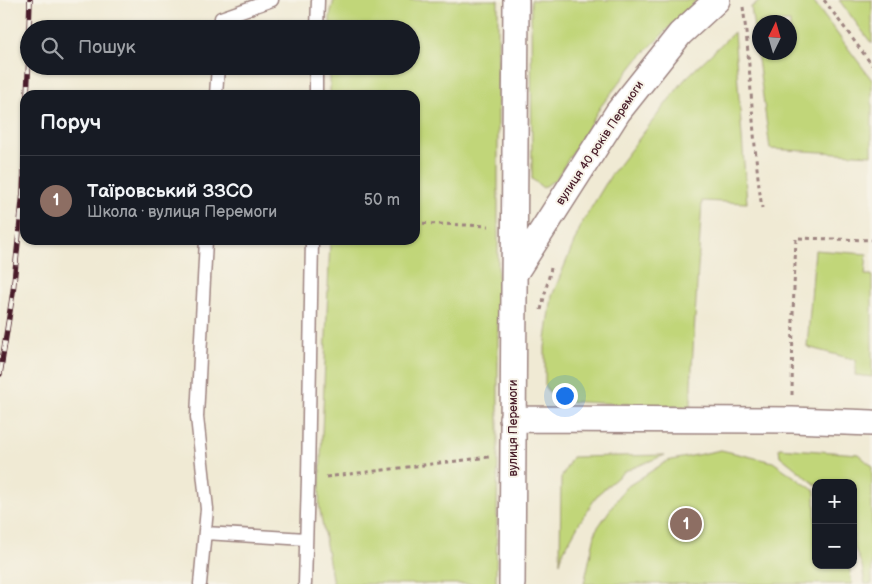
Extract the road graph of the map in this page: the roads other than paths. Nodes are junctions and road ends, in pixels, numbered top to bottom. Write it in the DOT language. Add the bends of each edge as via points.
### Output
graph roads {
  1 [pos="272,0"];
  2 [pos="318,0"];
  3 [pos="516,0"];
  4 [pos="717,0"];
  5 [pos="221,20"];
  6 [pos="317,20"];
  7 [pos="217,75"];
  8 [pos="316,75"];
  9 [pos="216,90"];
  10 [pos="316,90"];
  11 [pos="206,245"];
  12 [pos="312,245"];
  13 [pos="514,272"];
  14 [pos="512,418"];
  15 [pos="872,423"];
  16 [pos="205,533"];
  17 [pos="306,539"];
  18 [pos="200,584"];
  19 [pos="304,584"];
  20 [pos="512,584"];
  1 -- 5 [label="lane"];
  2 -- 6 [label="lane"];
  3 -- 13 [label="street, вулиця Перемоги"];
  4 -- 13 [label="street, вулиця 40 років Перемоги" via="680,34 618,112"];
  7 -- 9 [label="lane"];
  8 -- 10 [label="lane"];
  11 -- 16 [label="lane" via="197,417 207,509"];
  12 -- 17 [label="lane"];
  13 -- 14 [label="street, вулиця Перемоги"];
  14 -- 15 [label="street"];
  14 -- 20 [label="street, вулиця Перемоги"];
  16 -- 17 [label="lane"];
  16 -- 18 [label="lane"];
  17 -- 19 [label="lane"];
}
